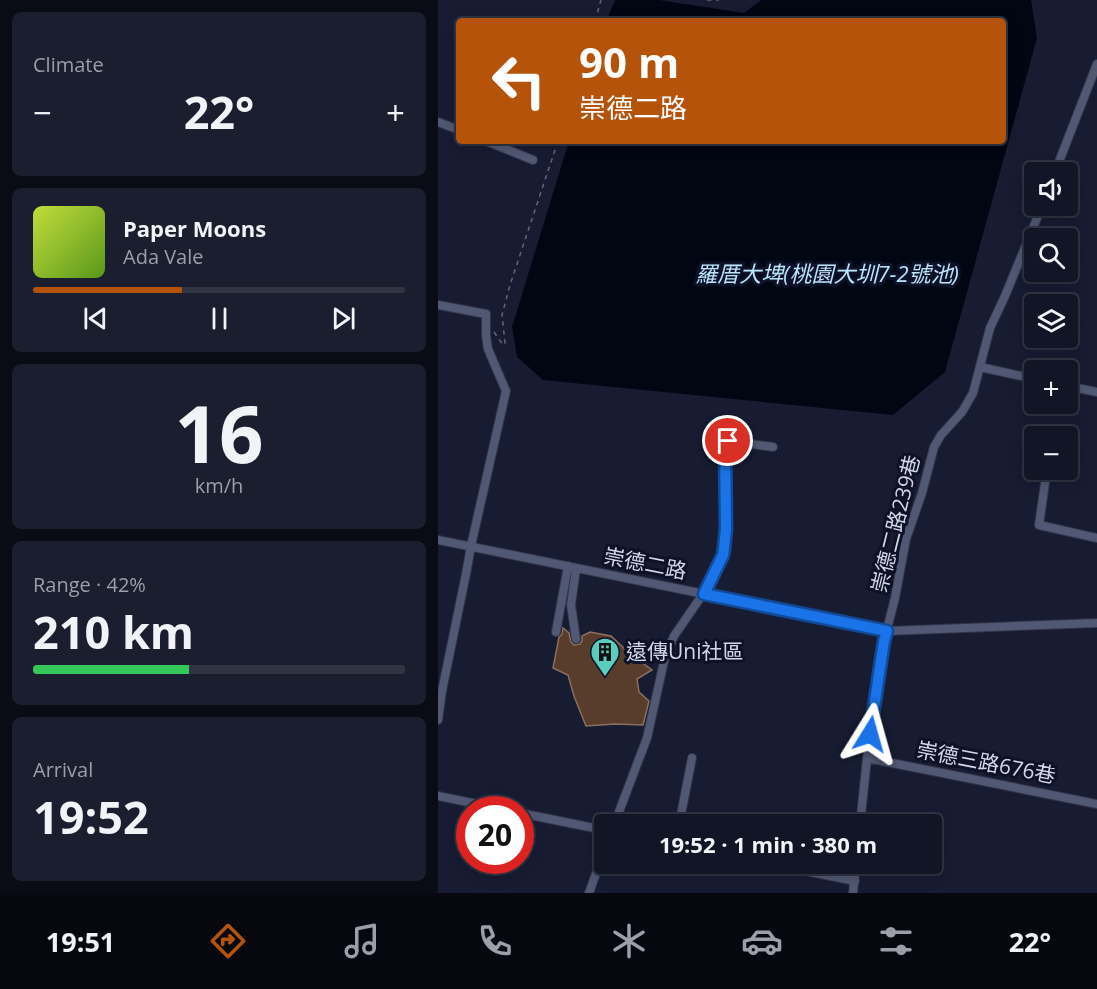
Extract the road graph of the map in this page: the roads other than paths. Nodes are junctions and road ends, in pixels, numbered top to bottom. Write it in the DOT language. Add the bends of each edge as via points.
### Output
graph roads {
  1 [pos="1097,64"];
  2 [pos="438,122"];
  3 [pos="456,129"];
  4 [pos="493,144"];
  5 [pos="533,160"];
  6 [pos="1059,162"];
  7 [pos="1038,216"];
  8 [pos="438,305"];
  9 [pos="980,368"];
  10 [pos="1024,377"];
  11 [pos="1078,388"];
  12 [pos="1097,392"];
  13 [pos="773,447"];
  14 [pos="1046,480"];
  15 [pos="1097,538"];
  16 [pos="438,540"];
  17 [pos="471,546"];
  18 [pos="572,567"];
  19 [pos="704,594"];
  20 [pos="1097,623"];
  21 [pos="887,631"];
  22 [pos="556,632"];
  23 [pos="576,639"];
  24 [pos="438,720"];
  25 [pos="692,758"];
  26 [pos="867,758"];
  27 [pos="438,796"];
  28 [pos="456,800"];
  29 [pos="1097,804"];
  30 [pos="618,814"];
  31 [pos="681,814"];
  32 [pos="861,814"];
  33 [pos="534,816"];
  34 [pos="594,828"];
  35 [pos="595,874"];
  36 [pos="820,874"];
  37 [pos="855,874"];
  38 [pos="855,881"];
  39 [pos="588,893"];
  40 [pos="853,893"];
  1 -- 6 [label="street"];
  2 -- 3 [label="street"];
  4 -- 5 [label="street"];
  7 -- 9 [label="street, 崇德二路239巷" via="990,328"];
  8 -- 17 [label="street" via="486,316 488,349 506,391"];
  9 -- 10 [label="street"];
  9 -- 21 [label="street, 崇德二路239巷" via="974,393 934,447 906,539"];
  11 -- 12 [label="street"];
  13 -- 19 [label="street" via="725,441 724,548"];
  14 -- 15 [label="street" via="1040,525"];
  16 -- 17 [label="street, 崇德二路"];
  17 -- 18 [label="street, 崇德二路"];
  17 -- 24 [label="street"];
  18 -- 19 [label="street, 崇德二路"];
  18 -- 22 [label="street"];
  18 -- 23 [label="street" via="571,605"];
  19 -- 21 [label="street, 崇德二路"];
  19 -- 30 [label="street" via="674,636 647,738"];
  20 -- 21 [label="street, 崇德二路"];
  21 -- 26 [label="street, 崇德二路239巷"];
  25 -- 31 [label="street"];
  26 -- 29 [label="street, 崇德三路676巷"];
  26 -- 32 [label="street, 崇德二路239巷"];
  27 -- 28 [label="street"];
  33 -- 34 [label="street"];
  35 -- 39 [label="street"];
  36 -- 38 [label="street"];
  37 -- 38 [label="street"];
  38 -- 40 [label="street"];
}
